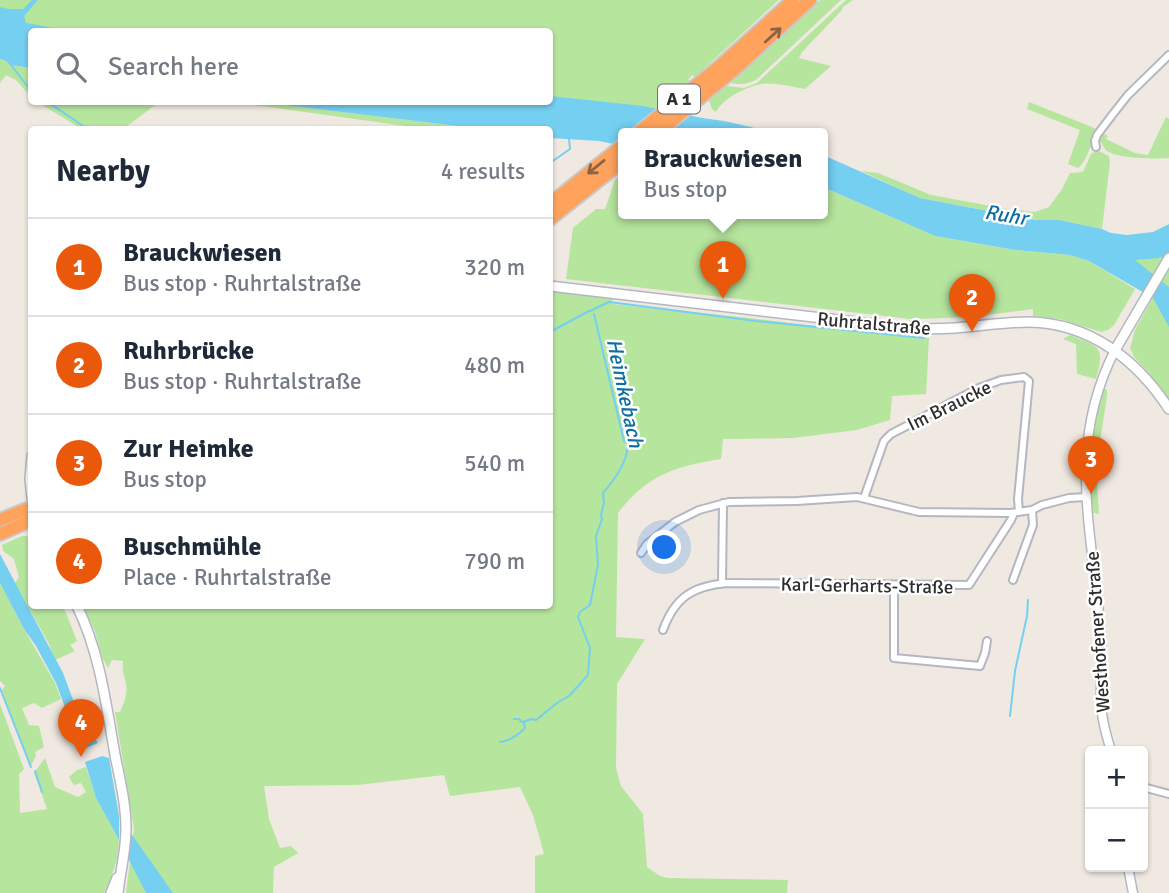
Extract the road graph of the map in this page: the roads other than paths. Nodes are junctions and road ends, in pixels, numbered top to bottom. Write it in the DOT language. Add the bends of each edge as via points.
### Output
graph roads {
  1 [pos="793,0"];
  2 [pos="810,0"];
  3 [pos="1169,55"];
  4 [pos="644,128"];
  5 [pos="663,128"];
  6 [pos="1096,147"];
  7 [pos="618,149"];
  8 [pos="618,165"];
  9 [pos="553,202"];
  10 [pos="553,217"];
  11 [pos="1169,258"];
  12 [pos="553,286"];
  13 [pos="1115,350"];
  14 [pos="1169,409"];
  15 [pos="1086,497"];
  16 [pos="864,498"];
  17 [pos="723,503"];
  18 [pos="28,509"];
  19 [pos="1032,510"];
  20 [pos="1016,513"];
  21 [pos="0,520"];
  22 [pos="28,522"];
  23 [pos="0,534"];
  24 [pos="641,554"];
  25 [pos="1013,580"];
  26 [pos="722,583"];
  27 [pos="894,585"];
  28 [pos="78,609"];
  29 [pos="663,630"];
  30 [pos="987,641"];
  31 [pos="1110,746"];
  32 [pos="1148,788"];
  33 [pos="1169,794"];
  34 [pos="1129,872"];
  35 [pos="120,873"];
  36 [pos="111,893"];
  37 [pos="118,893"];
  38 [pos="1133,893"];
  1 -- 4 [label="highway, A 1"];
  5 -- 2 [label="highway, A 1, one-way"];
  3 -- 6 [label="street" via="1128,95 1097,135"];
  7 -- 9 [label="highway, one-way"];
  8 -- 10 [label="highway"];
  11 -- 13 [label="main road"];
  12 -- 13 [label="main road, Ruhrtalstraße" via="907,328 1048,324"];
  13 -- 14 [label="main road, Ruhrtalstraße" via="1147,379"];
  13 -- 15 [label="street, Westhofener Straße" via="1090,421"];
  15 -- 19 [label="street"];
  15 -- 31 [label="street, Westhofener Straße" via="1100,624 1102,713"];
  16 -- 17 [label="street"];
  16 -- 20 [label="street" via="919,512"];
  16 -- 20 [label="street, Im Braucke" via="887,437 979,388 1024,377 1029,381"];
  17 -- 24 [label="street" via="674,522"];
  17 -- 26 [label="street"];
  18 -- 21 [label="highway"];
  19 -- 20 [label="street"];
  19 -- 25 [label="street" via="1032,530"];
  20 -- 27 [label="street, Karl-Gerharts-Straße" via="969,585"];
  22 -- 23 [label="highway"];
  26 -- 27 [label="street, Karl-Gerharts-Straße"];
  26 -- 29 [label="street, Karl-Gerharts-Straße" via="688,594 673,608"];
  27 -- 30 [label="street" via="894,658 980,666"];
  28 -- 35 [label="main road" via="97,659 126,819"];
  32 -- 33 [label="street"];
  34 -- 38 [label="street"];
  35 -- 36 [label="main road"];
  35 -- 37 [label="main road"];
}
